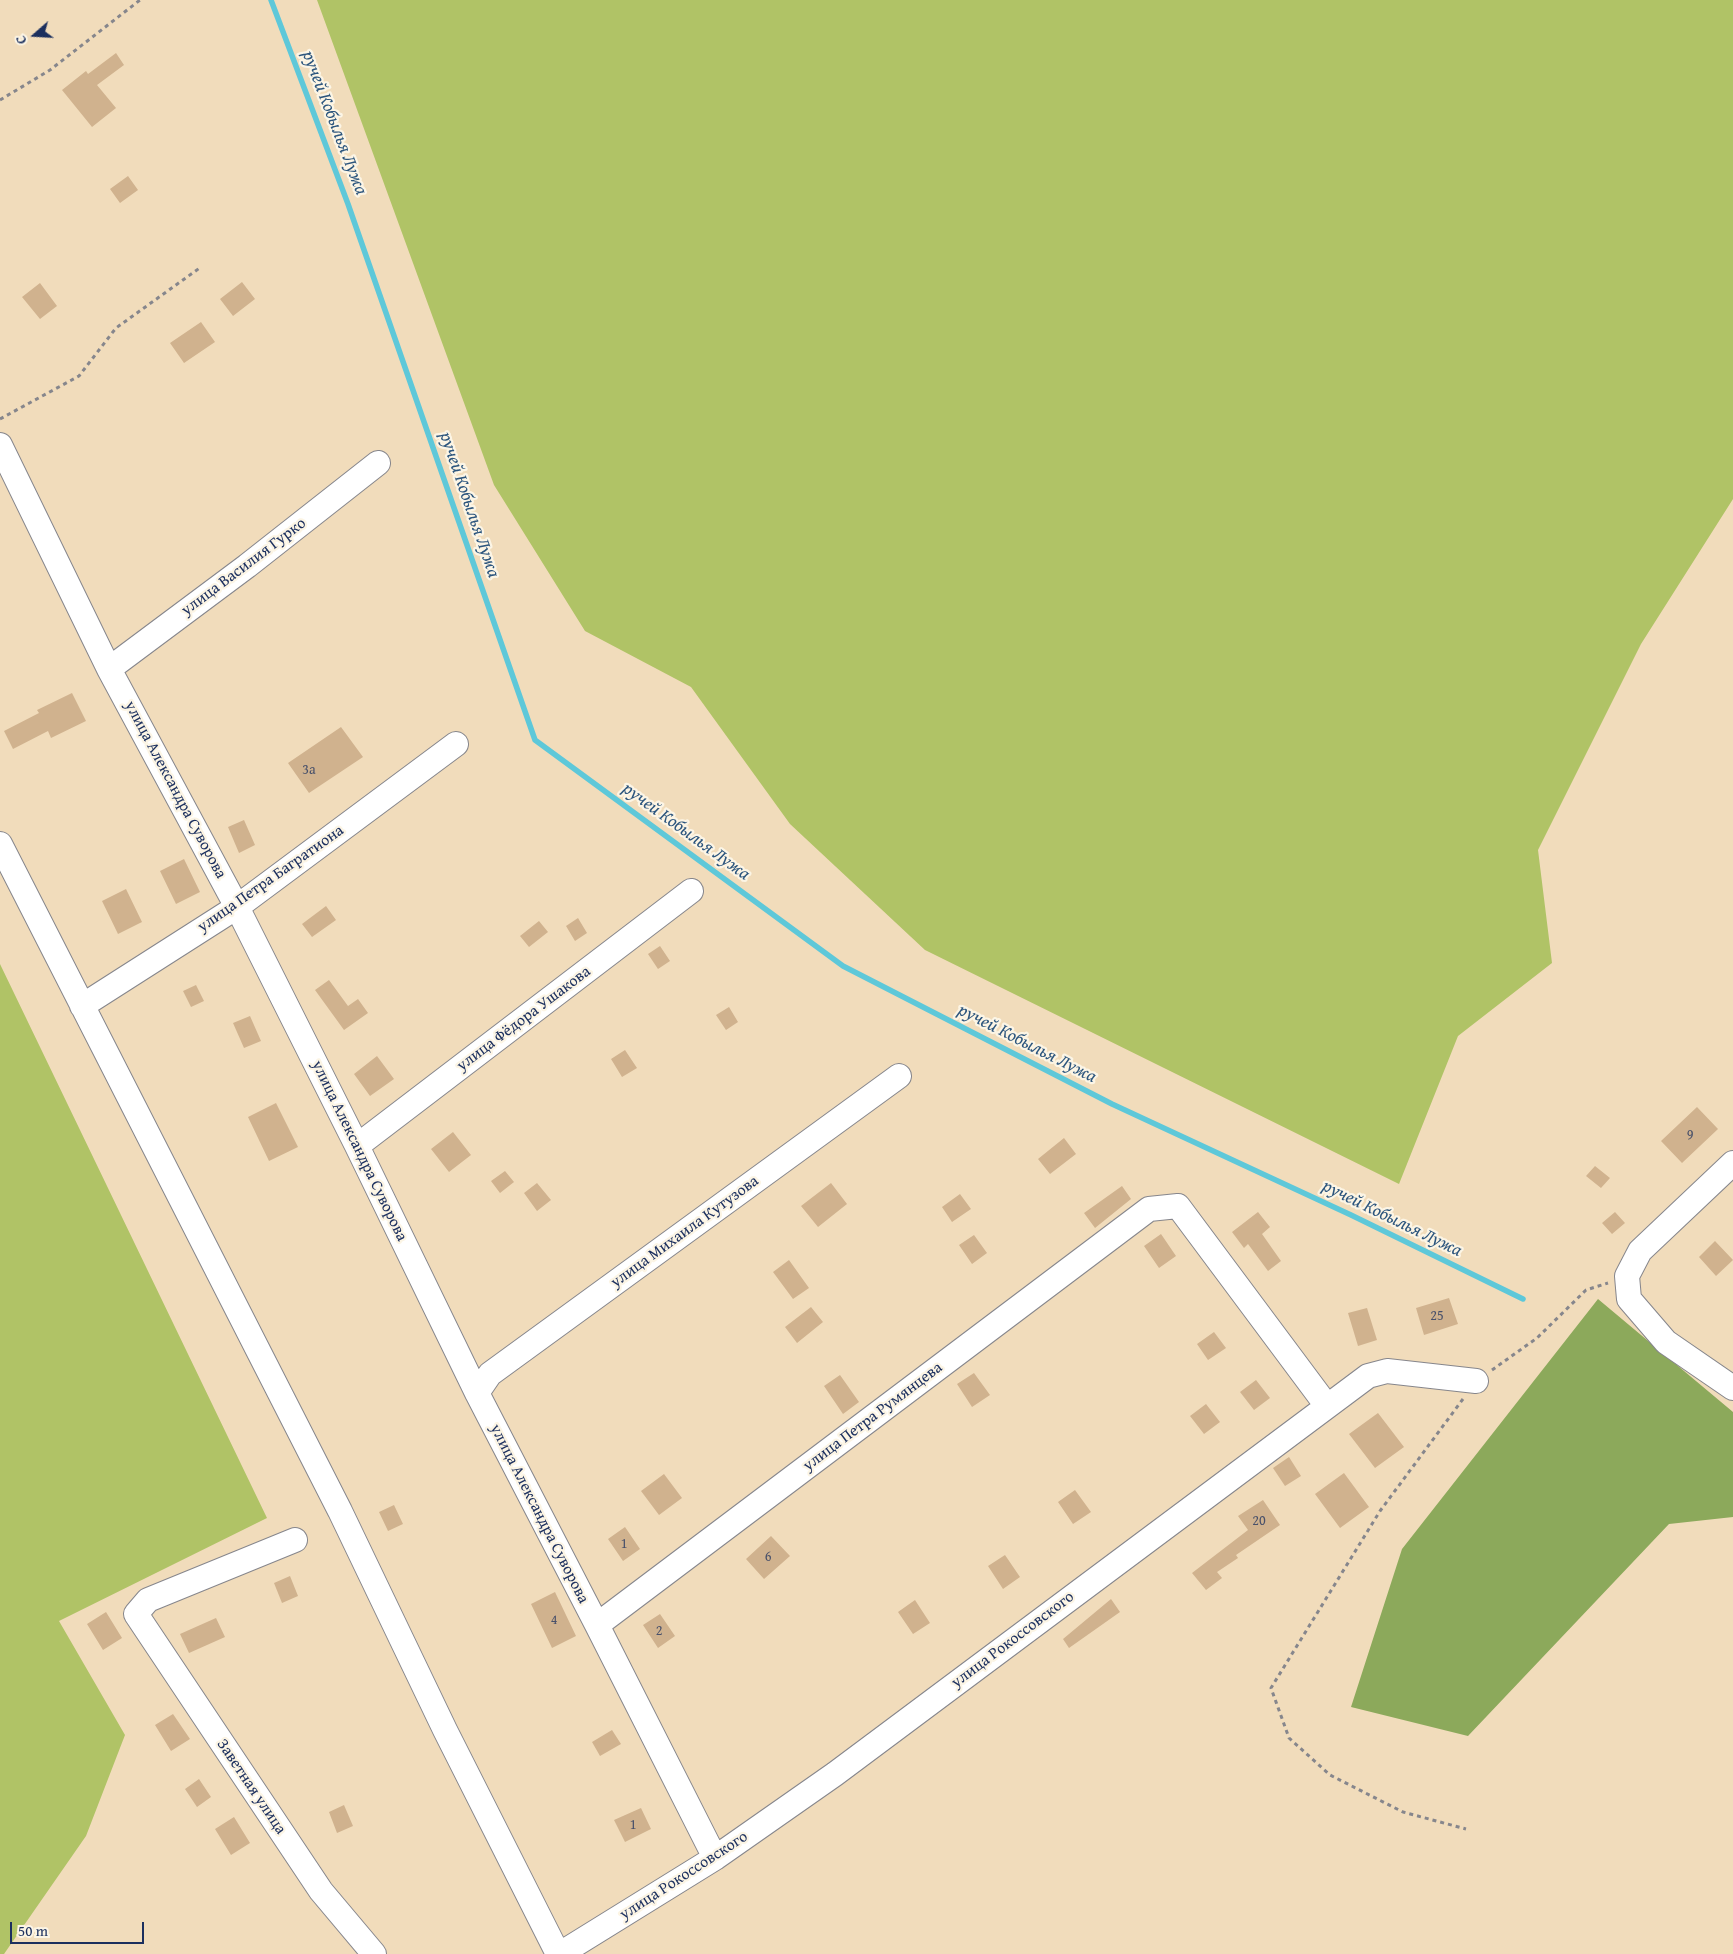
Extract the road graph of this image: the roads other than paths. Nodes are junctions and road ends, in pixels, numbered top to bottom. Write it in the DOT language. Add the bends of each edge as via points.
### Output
graph roads {
  1 [pos="0,446"];
  2 [pos="378,463"];
  3 [pos="109,669"];
  4 [pos="456,744"];
  5 [pos="0,844"];
  6 [pos="691,891"];
  7 [pos="237,907"];
  8 [pos="82,1006"];
  9 [pos="900,1076"];
  10 [pos="357,1146"];
  11 [pos="1733,1163"];
  12 [pos="1476,1382"];
  13 [pos="1733,1388"];
  14 [pos="477,1393"];
  15 [pos="1328,1406"];
  16 [pos="294,1540"];
  17 [pos="597,1625"];
  18 [pos="714,1858"];
  19 [pos="374,1954"];
  20 [pos="559,1954"];
  1 -- 3 [label="street, улица Александра Суворова"];
  2 -- 3 [label="street, улица Василия Гурко"];
  3 -- 7 [label="street, улица Александра Суворова"];
  4 -- 7 [label="street, улица Петра Багратиона"];
  5 -- 8 [label="street"];
  6 -- 10 [label="street, улица Фёдора Ушакова"];
  7 -- 8 [label="street, улица Петра Багратиона"];
  7 -- 10 [label="street, улица Александра Суворова"];
  8 -- 20 [label="street" via="340,1511 444,1730"];
  9 -- 14 [label="street, улица Михаила Кутузова" via="490,1374"];
  10 -- 14 [label="street, улица Александра Суворова"];
  11 -- 13 [label="street" via="1640,1251 1627,1276 1629,1299 1666,1342"];
  12 -- 15 [label="street, улица Рокоссовского" via="1387,1371 1368,1376"];
  14 -- 17 [label="street, улица Александра Суворова"];
  15 -- 17 [label="street, улица Петра Румянцева" via="1178,1206 1149,1209"];
  15 -- 18 [label="street, улица Рокоссовского" via="835,1774"];
  16 -- 19 [label="street, Заветная улица" via="148,1600 136,1614 321,1891"];
  17 -- 18 [label="street, улица Александра Суворова"];
  18 -- 20 [label="street, улица Рокоссовского"];
}
